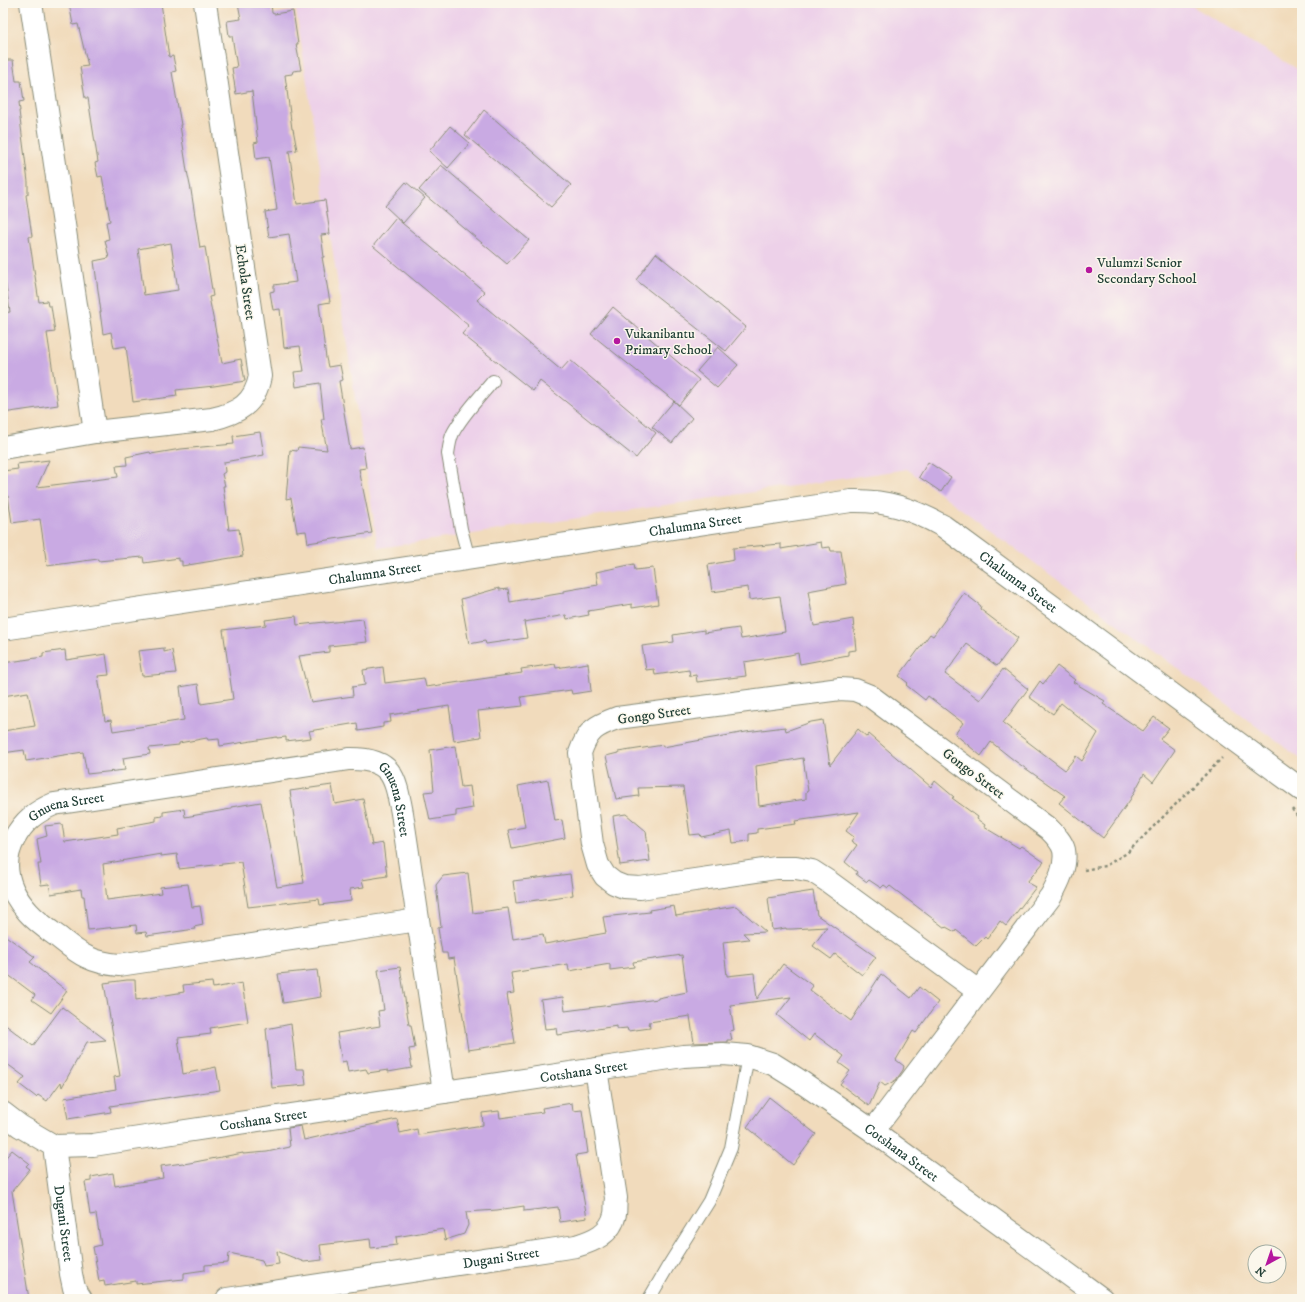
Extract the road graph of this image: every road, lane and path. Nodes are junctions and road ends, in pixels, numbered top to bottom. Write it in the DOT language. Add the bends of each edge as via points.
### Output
graph roads {
  1 [pos="31,3"];
  2 [pos="205,3"];
  3 [pos="494,381"];
  4 [pos="95,432"];
  5 [pos="3,448"];
  6 [pos="469,559"];
  7 [pos="3,629"];
  8 [pos="1238,742"];
  9 [pos="1302,790"];
  10 [pos="1062,870"];
  11 [pos="418,920"];
  12 [pos="978,991"];
  13 [pos="748,1056"];
  14 [pos="596,1069"];
  15 [pos="444,1092"];
  16 [pos="3,1113"];
  17 [pos="872,1131"];
  18 [pos="54,1146"];
  19 [pos="81,1299"];
  20 [pos="227,1299"];
  21 [pos="649,1299"];
  22 [pos="1102,1299"];
  1 -- 4 [label="street"];
  2 -- 4 [label="street, Echola Street" via="260,376 258,386 246,404 225,416"];
  3 -- 6 [label="lane" via="464,417 449,444 449,462"];
  4 -- 5 [label="street, Echola Street"];
  6 -- 7 [label="street, Chalumna Street"];
  6 -- 8 [label="street, Chalumna Street" via="851,502 871,501 911,510 943,526"];
  8 -- 9 [label="street, Chalumna Street"];
  8 -- 10 [label="path" via="1127,853 1104,866 1080,871"];
  10 -- 12 [label="street, Gongo Street" via="1051,896"];
  10 -- 12 [label="street, Gongo Street" via="1064,850 1049,829 870,696 855,690 840,688 617,718 601,724 584,740 580,753 592,844 598,865 605,876 614,883 624,887 640,888 776,868 812,871"];
  11 -- 11 [label="street, Gnuena Street" via="119,965 102,963 64,942 28,912 16,896 8,878 6,862 9,848 26,821 38,811 54,804 349,759 373,760 383,765 391,774 397,788"];
  11 -- 15 [label="street, Gnuena Street"];
  12 -- 17 [label="street, Gongo Street"];
  13 -- 14 [label="street, Cotshana Street" via="683,1056"];
  13 -- 17 [label="street, Cotshana Street" via="773,1064"];
  13 -- 21 [label="lane" via="731,1148 709,1201"];
  14 -- 15 [label="street, Cotshana Street"];
  14 -- 20 [label="street, Dugani Street" via="616,1198 611,1225 602,1235 576,1246"];
  15 -- 18 [label="street, Cotshana Street" via="126,1140"];
  16 -- 18 [label="street"];
  17 -- 22 [label="street, Cotshana Street"];
  18 -- 19 [label="street, Dugani Street" via="71,1274 74,1288"];
}
